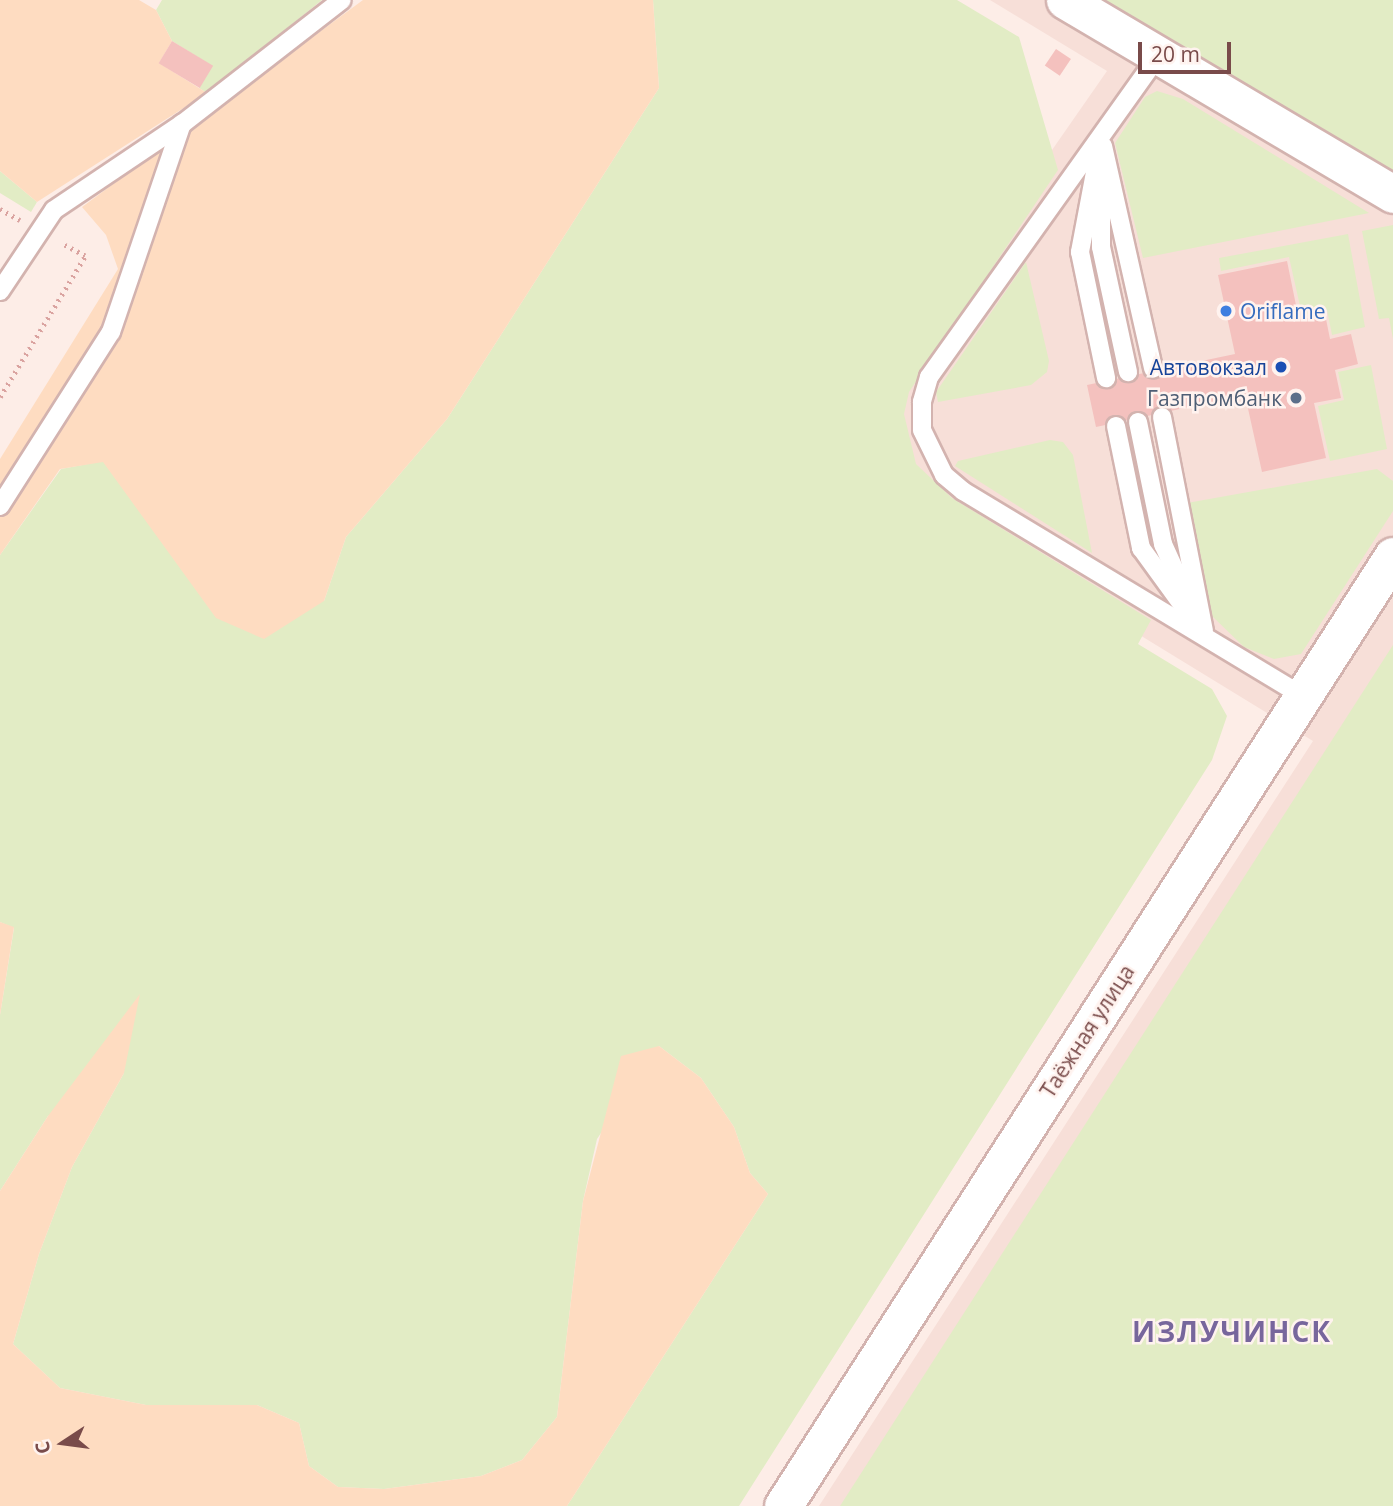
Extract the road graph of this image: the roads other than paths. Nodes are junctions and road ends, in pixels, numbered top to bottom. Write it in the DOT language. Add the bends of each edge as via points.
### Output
graph roads {
  1 [pos="342,0"];
  2 [pos="1065,0"];
  3 [pos="1158,56"];
  4 [pos="182,124"];
  5 [pos="1101,139"];
  6 [pos="1393,194"];
  7 [pos="0,291"];
  8 [pos="1153,368"];
  9 [pos="1128,372"];
  10 [pos="1106,378"];
  11 [pos="1162,416"];
  12 [pos="1138,422"];
  13 [pos="1116,426"];
  14 [pos="0,506"];
  15 [pos="1393,556"];
  16 [pos="1206,638"];
  17 [pos="1303,696"];
  18 [pos="783,1506"];
  1 -- 4 [label="lane"];
  2 -- 3 [label="street"];
  3 -- 5 [label="lane"];
  3 -- 6 [label="street"];
  4 -- 7 [label="lane" via="54,210"];
  4 -- 14 [label="lane" via="111,332"];
  5 -- 8 [label="lane"];
  5 -- 9 [label="lane" via="1101,247"];
  5 -- 10 [label="lane" via="1080,252"];
  5 -- 16 [label="lane" via="929,377 922,402 922,430 944,475 963,491"];
  11 -- 16 [label="lane"];
  12 -- 16 [label="lane" via="1163,544"];
  13 -- 16 [label="lane" via="1141,548"];
  15 -- 17 [label="street, Таёжная улица"];
  16 -- 17 [label="lane"];
  17 -- 18 [label="street, Таёжная улица"];
}
